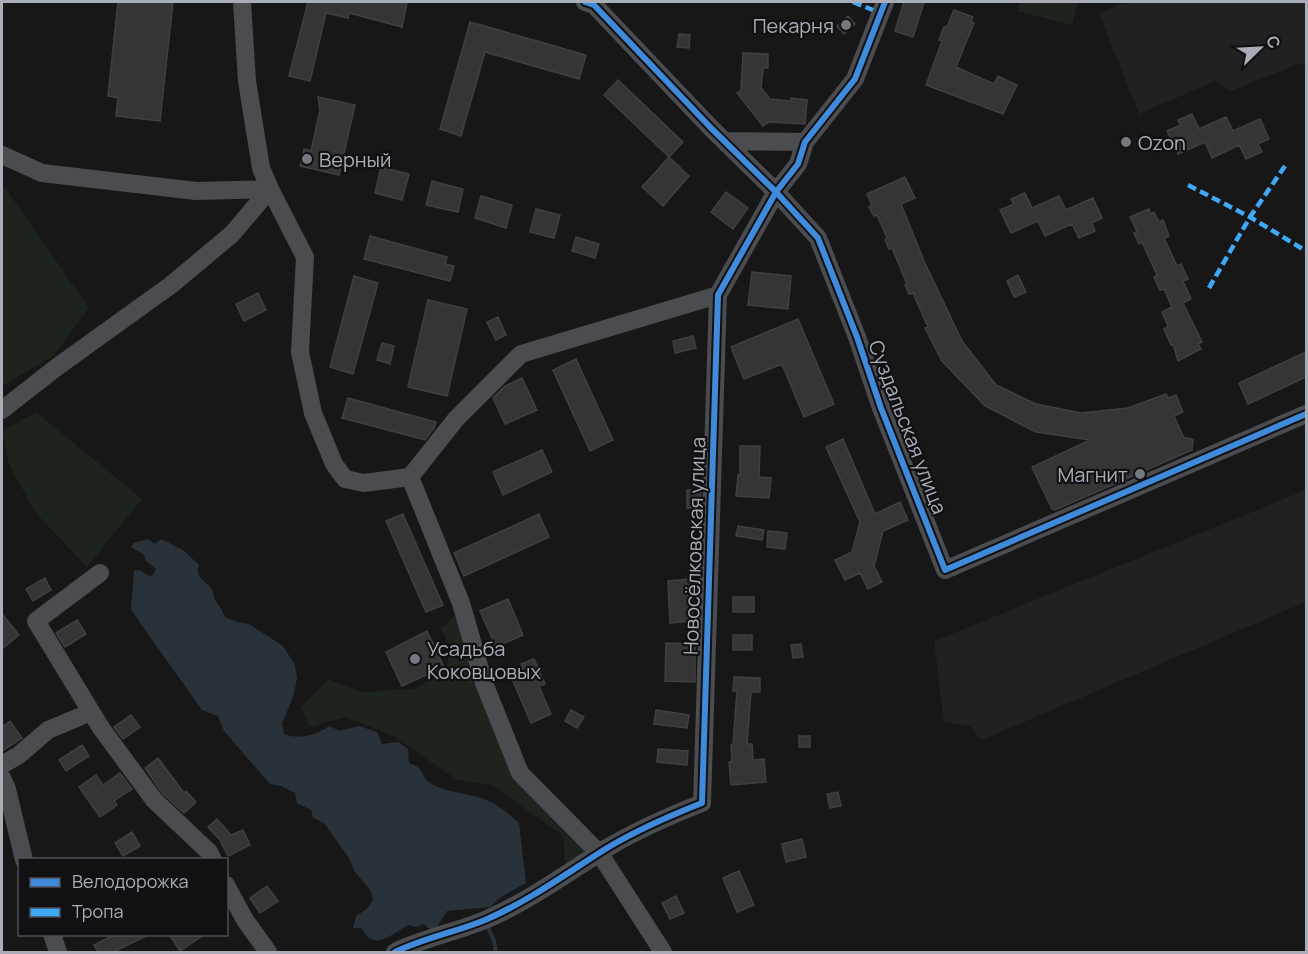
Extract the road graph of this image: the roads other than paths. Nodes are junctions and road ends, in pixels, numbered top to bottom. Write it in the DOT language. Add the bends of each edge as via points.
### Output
graph roads {
  1 [pos="242,2"];
  2 [pos="585,2"];
  3 [pos="885,2"];
  4 [pos="724,141"];
  5 [pos="805,142"];
  6 [pos="2,155"];
  7 [pos="270,189"];
  8 [pos="776,192"];
  9 [pos="718,296"];
  10 [pos="2,410"];
  11 [pos="1306,414"];
  12 [pos="410,477"];
  13 [pos="100,573"];
  14 [pos="91,711"];
  15 [pos="2,765"];
  16 [pos="2,778"];
  17 [pos="600,854"];
  18 [pos="24,858"];
  19 [pos="212,858"];
  20 [pos="228,889"];
  21 [pos="53,936"];
  22 [pos="58,952"];
  23 [pos="268,952"];
  24 [pos="395,952"];
  25 [pos="663,952"];
  1 -- 7 [label="street" via="247,81 257,149"];
  2 -- 4 [label="street, Суздальская улица" via="594,5"];
  3 -- 5 [label="street, Новосёлковская улица" via="855,79"];
  4 -- 5 [label="street"];
  4 -- 8 [label="street, Суздальская улица"];
  5 -- 8 [label="street, Новосёлковская улица" via="798,164"];
  6 -- 7 [label="street" via="42,173 196,191"];
  7 -- 10 [label="street" via="232,234 171,285"];
  7 -- 12 [label="street" via="305,256 300,352 313,413 334,464 345,479 364,483"];
  8 -- 9 [label="street, Новосёлковская улица"];
  8 -- 11 [label="street, Суздальская улица" via="818,238 945,570"];
  9 -- 12 [label="street" via="521,354 456,419"];
  9 -- 17 [label="street, Новосёлковская улица" via="702,803 649,825"];
  12 -- 17 [label="street" via="461,603 484,683 520,773"];
  13 -- 14 [label="street" via="36,621"];
  14 -- 15 [label="street" via="48,730"];
  14 -- 19 [label="street" via="154,800"];
  16 -- 18 [label="street"];
  17 -- 24 [label="street" via="484,920"];
  17 -- 25 [label="street"];
  20 -- 23 [label="street"];
  21 -- 22 [label="street"];
}
